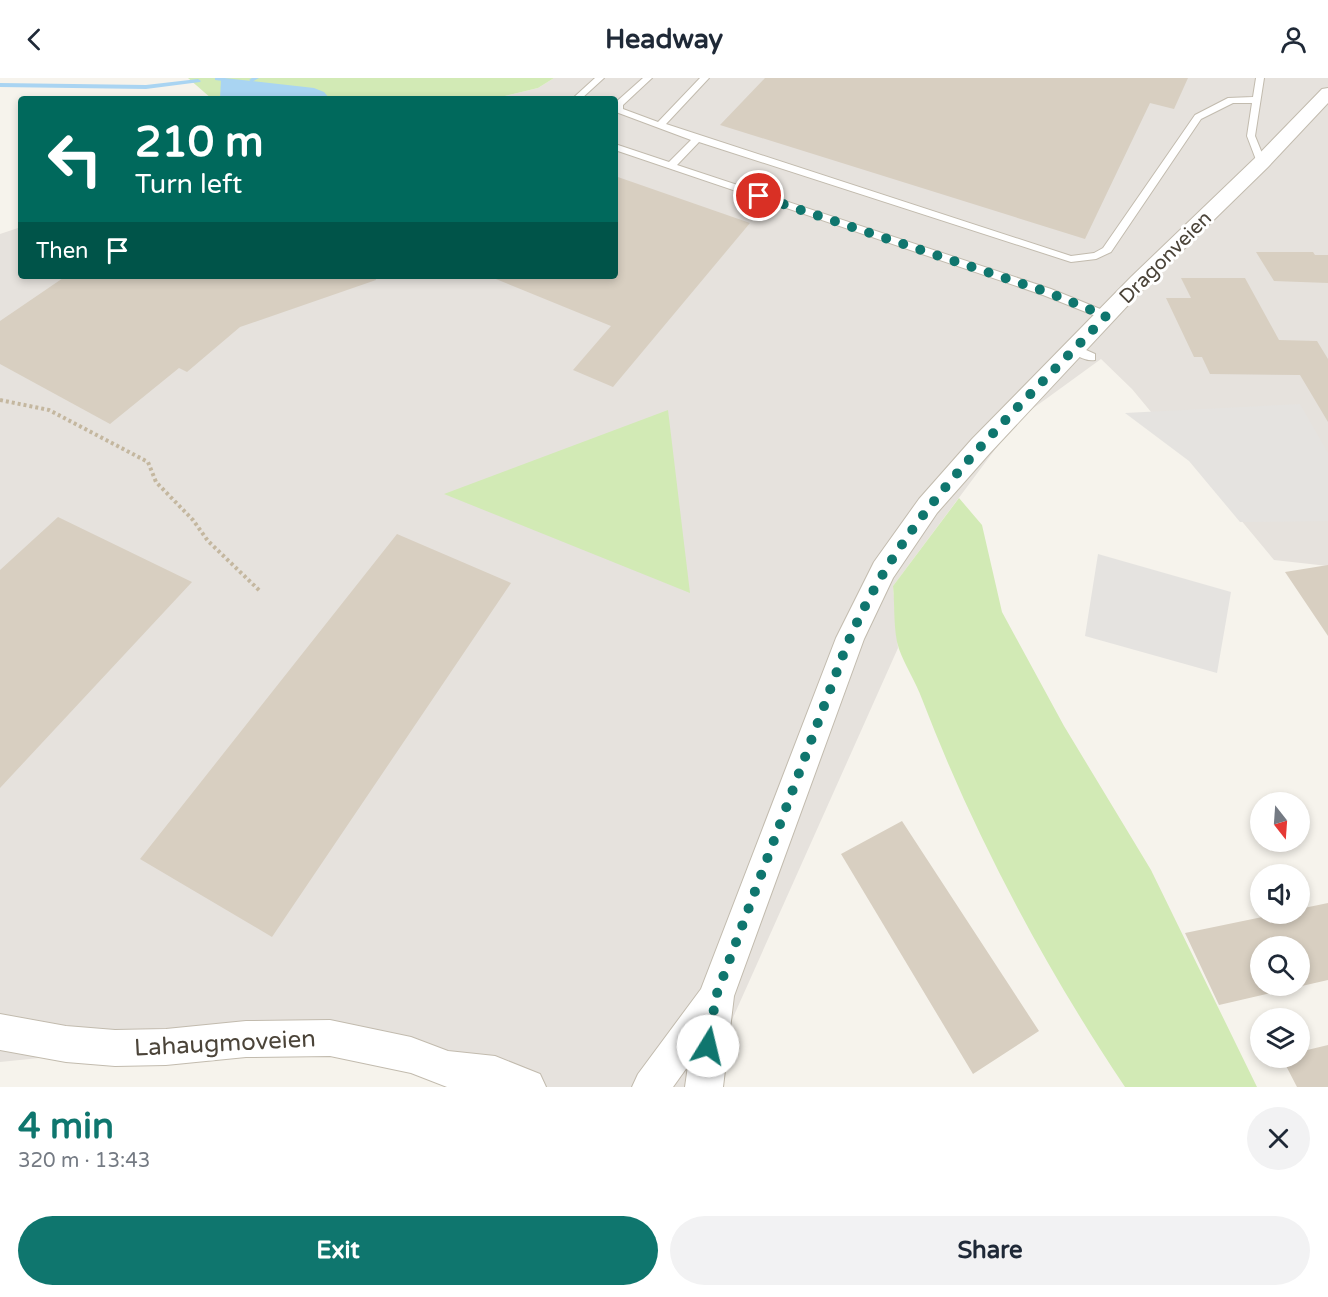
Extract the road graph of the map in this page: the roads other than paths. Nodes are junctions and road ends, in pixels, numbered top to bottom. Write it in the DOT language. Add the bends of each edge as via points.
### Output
graph roads {
  1 [pos="600,78"];
  2 [pos="648,78"];
  3 [pos="705,78"];
  4 [pos="1260,78"];
  5 [pos="1328,93"];
  6 [pos="579,96"];
  7 [pos="1255,100"];
  8 [pos="659,126"];
  9 [pos="697,139"];
  10 [pos="618,148"];
  11 [pos="1261,163"];
  12 [pos="671,166"];
  13 [pos="1106,316"];
  14 [pos="716,996"];
  15 [pos="0,1032"];
  16 [pos="454,1078"];
  17 [pos="527,1087"];
  18 [pos="651,1087"];
  19 [pos="704,1087"];
  1 -- 6 [label="lane"];
  2 -- 8 [label="lane" via="618,107"];
  3 -- 8 [label="lane"];
  4 -- 7 [label="lane"];
  5 -- 11 [label="street, Dragonveien"];
  7 -- 9 [label="lane" via="1231,100 1198,117 1107,250 1083,259 1024,246"];
  7 -- 11 [label="lane" via="1251,136"];
  8 -- 9 [label="lane"];
  9 -- 12 [label="lane"];
  10 -- 12 [label="lane"];
  11 -- 13 [label="street, Dragonveien"];
  12 -- 13 [label="lane" via="1047,292"];
  13 -- 14 [label="street, Dragonveien" via="1083,353 990,437 928,506 870,595 850,638"];
  14 -- 18 [label="street, Dragonveien"];
  14 -- 19 [label="street, Dragonveien"];
  15 -- 16 [label="street, Lahaugmoveien" via="115,1048 330,1038 411,1055"];
  16 -- 17 [label="street, Lahaugmoveien" via="495,1074"];
}
